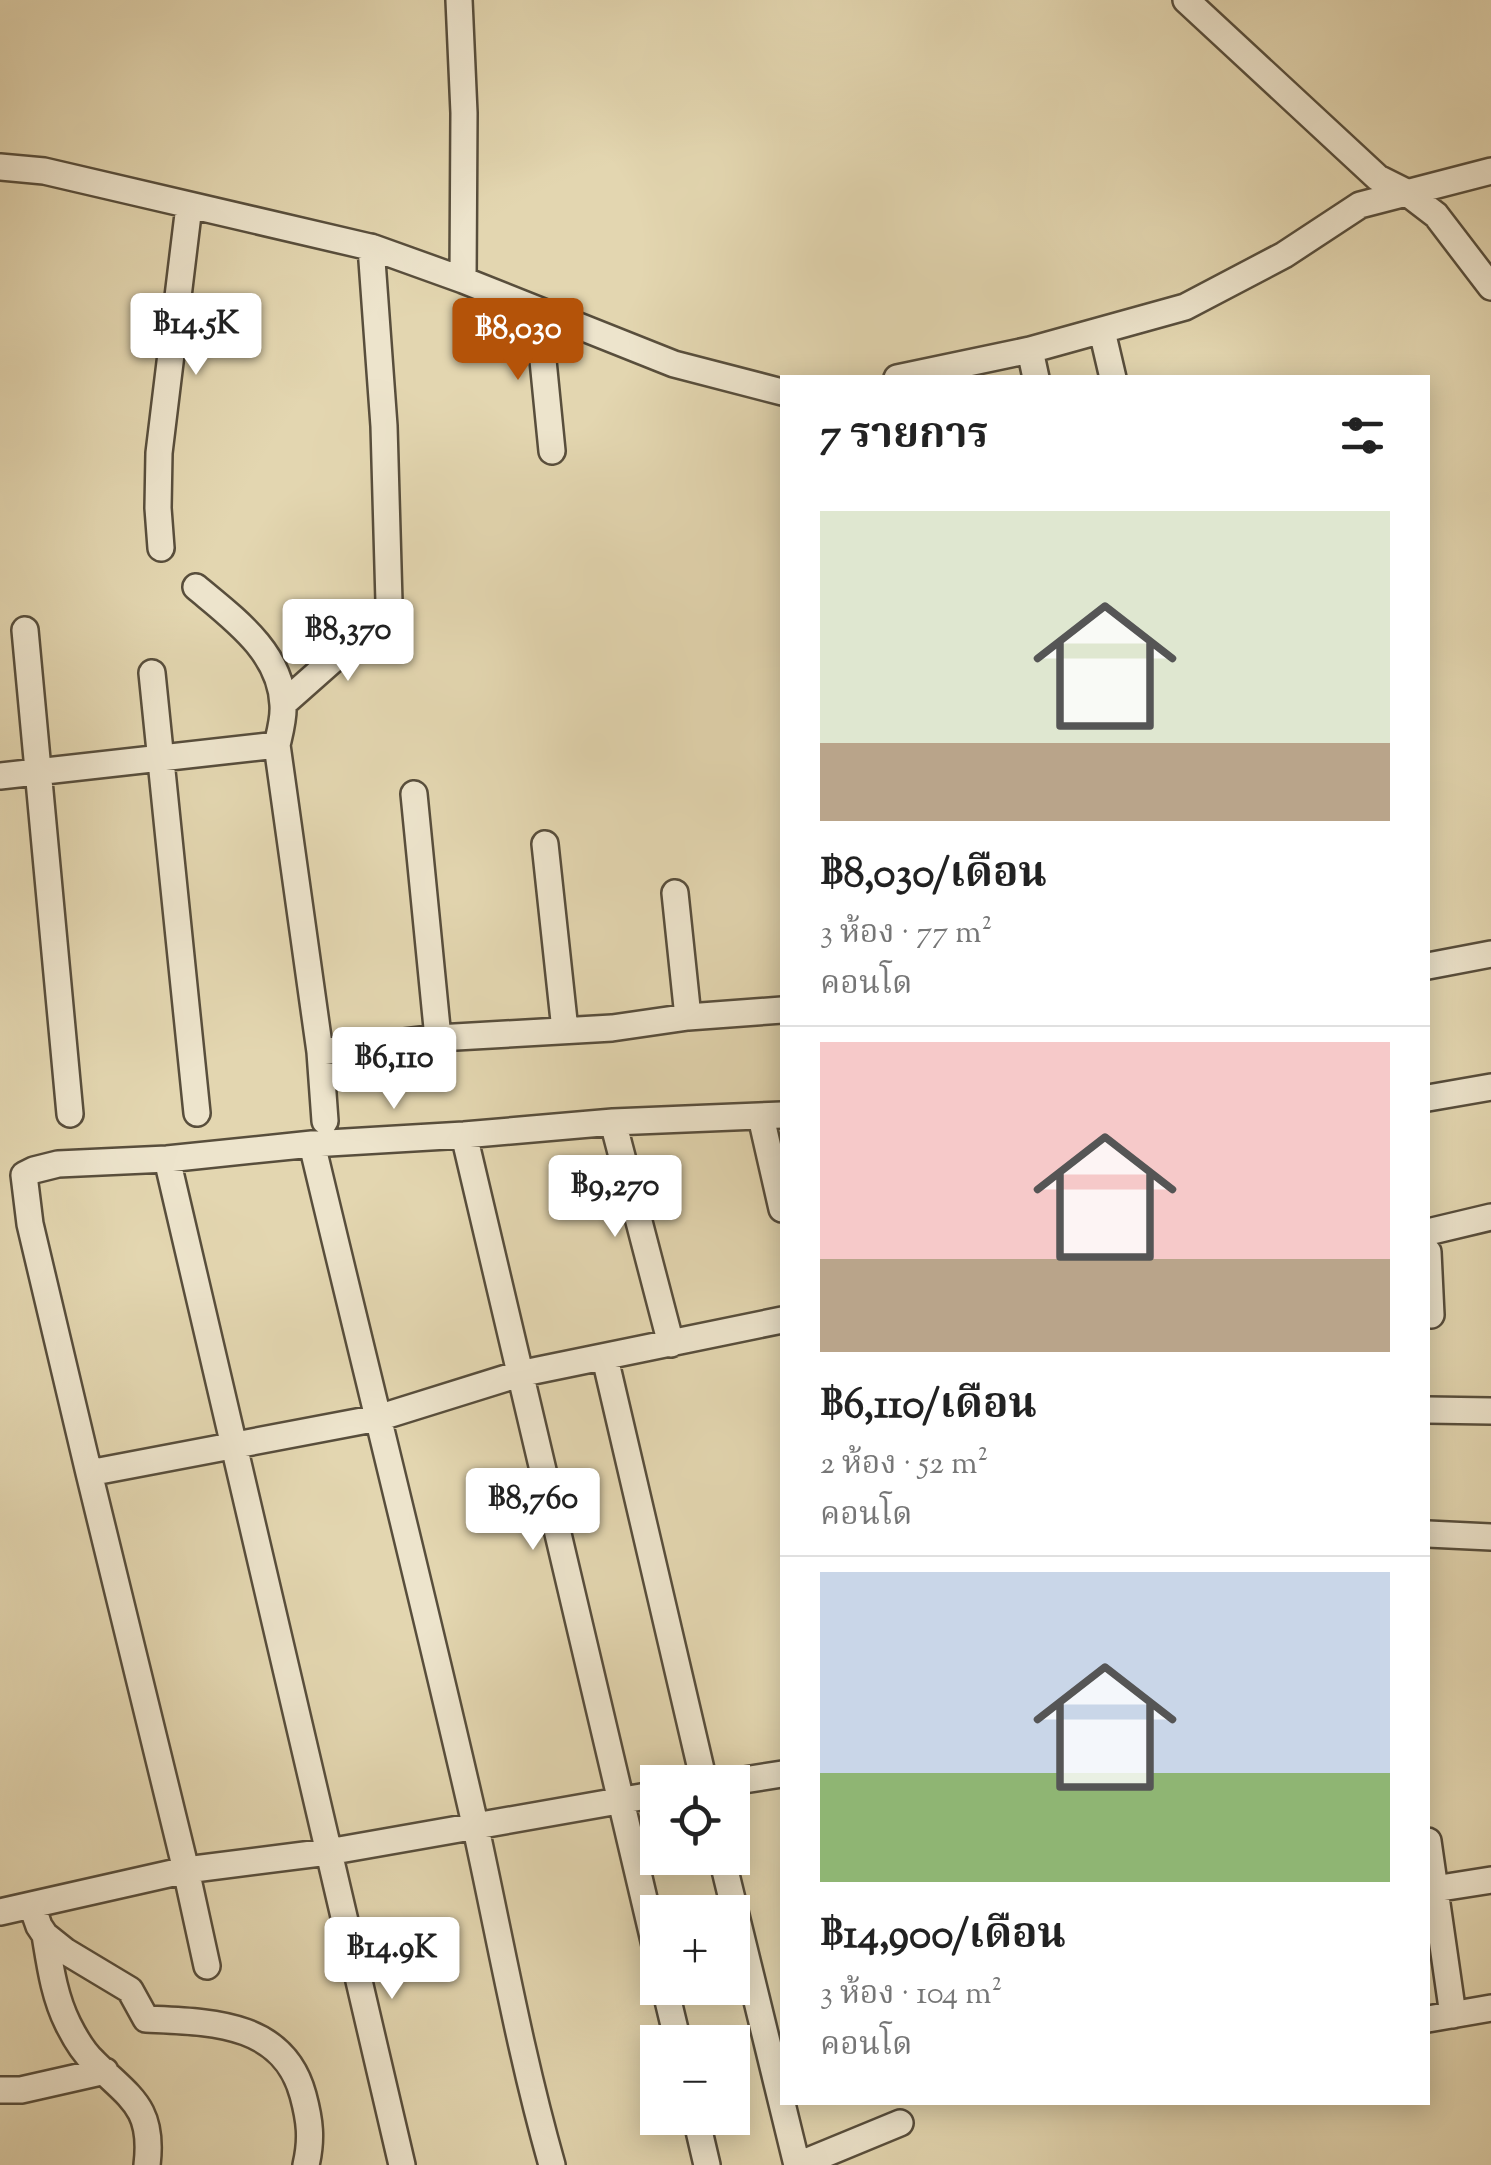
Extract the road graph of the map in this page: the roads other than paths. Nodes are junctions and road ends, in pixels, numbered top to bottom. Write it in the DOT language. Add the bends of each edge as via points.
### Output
graph roads {
  1 [pos="459,0"];
  2 [pos="1186,0"];
  3 [pos="0,168"];
  4 [pos="1491,171"];
  5 [pos="1406,192"];
  6 [pos="189,206"];
  7 [pos="370,248"];
  8 [pos="463,280"];
  9 [pos="1491,287"];
  10 [pos="538,310"];
  11 [pos="1102,331"];
  12 [pos="1030,350"];
  13 [pos="910,375"];
  14 [pos="1035,375"];
  15 [pos="1111,375"];
  16 [pos="780,391"];
  17 [pos="552,450"];
  18 [pos="161,548"];
  19 [pos="196,587"];
  20 [pos="25,630"];
  21 [pos="152,673"];
  22 [pos="283,704"];
  23 [pos="277,745"];
  24 [pos="160,759"];
  25 [pos="40,772"];
  26 [pos="0,776"];
  27 [pos="414,794"];
  28 [pos="545,844"];
  29 [pos="675,893"];
  30 [pos="1491,954"];
  31 [pos="1430,966"];
  32 [pos="780,1010"];
  33 [pos="688,1017"];
  34 [pos="565,1030"];
  35 [pos="438,1038"];
  36 [pos="320,1052"];
  37 [pos="1491,1087"];
  38 [pos="1430,1098"];
  39 [pos="197,1113"];
  40 [pos="70,1114"];
  41 [pos="772,1116"];
  42 [pos="325,1121"];
  43 [pos="614,1122"];
  44 [pos="464,1135"];
  45 [pos="312,1144"];
  46 [pos="166,1159"];
  47 [pos="780,1191"];
  48 [pos="1491,1217"];
  49 [pos="1430,1232"];
  50 [pos="1430,1294"];
  51 [pos="1431,1315"];
  52 [pos="780,1320"];
  53 [pos="671,1344"];
  54 [pos="604,1358"];
  55 [pos="519,1374"];
  56 [pos="1430,1410"];
  57 [pos="1491,1411"];
  58 [pos="378,1418"];
  59 [pos="234,1446"];
  60 [pos="88,1473"];
  61 [pos="1430,1534"];
  62 [pos="1491,1537"];
  63 [pos="700,1765"];
  64 [pos="780,1774"];
  65 [pos="750,1779"];
  66 [pos="640,1797"];
  67 [pos="620,1800"];
  68 [pos="475,1826"];
  69 [pos="328,1852"];
  70 [pos="186,1870"];
  71 [pos="726,1875"];
  72 [pos="1491,1880"];
  73 [pos="1432,1889"];
  74 [pos="643,1895"];
  75 [pos="32,1906"];
  76 [pos="0,1912"];
  77 [pos="45,1934"];
  78 [pos="207,1966"];
  79 [pos="1491,2008"];
  80 [pos="1440,2017"];
  81 [pos="105,2071"];
  82 [pos="0,2090"];
  83 [pos="780,2095"];
  84 [pos="782,2105"];
  85 [pos="900,2123"];
  86 [pos="700,2135"];
  87 [pos="147,2165"];
  88 [pos="306,2165"];
  89 [pos="402,2165"];
  90 [pos="552,2165"];
  91 [pos="707,2165"];
  92 [pos="797,2165"];
  1 -- 8 [label="street"];
  2 -- 5 [label="street" via="1378,178"];
  3 -- 6 [label="street" via="44,171"];
  4 -- 5 [label="street"];
  5 -- 9 [label="street" via="1436,215"];
  5 -- 11 [label="street" via="1360,204 1284,255 1185,307"];
  6 -- 7 [label="street"];
  6 -- 18 [label="street" via="160,453"];
  7 -- 8 [label="street"];
  7 -- 22 [label="street" via="384,426 380,612"];
  8 -- 10 [label="street"];
  10 -- 16 [label="street" via="674,364"];
  10 -- 17 [label="street"];
  11 -- 12 [label="street"];
  11 -- 15 [label="street"];
  12 -- 13 [label="street"];
  12 -- 14 [label="street"];
  19 -- 22 [label="street" via="244,627 272,664"];
  20 -- 25 [label="street"];
  21 -- 24 [label="street"];
  22 -- 23 [label="street"];
  23 -- 24 [label="street"];
  23 -- 36 [label="street"];
  24 -- 25 [label="street"];
  24 -- 39 [label="street"];
  25 -- 26 [label="street"];
  25 -- 40 [label="street"];
  27 -- 35 [label="street"];
  28 -- 34 [label="street"];
  29 -- 33 [label="street"];
  30 -- 31 [label="street"];
  32 -- 33 [label="street"];
  33 -- 34 [label="street"];
  34 -- 35 [label="street"];
  35 -- 36 [label="street"];
  36 -- 42 [label="street"];
  37 -- 38 [label="street"];
  41 -- 43 [label="street"];
  41 -- 47 [label="street"];
  43 -- 44 [label="street"];
  43 -- 53 [label="street"];
  44 -- 45 [label="street"];
  44 -- 55 [label="street"];
  45 -- 46 [label="street"];
  45 -- 58 [label="street"];
  46 -- 59 [label="street"];
  46 -- 60 [label="street" via="58,1164 24,1175"];
  48 -- 49 [label="street"];
  50 -- 51 [label="street"];
  52 -- 53 [label="street"];
  53 -- 54 [label="street"];
  54 -- 55 [label="street"];
  54 -- 63 [label="street"];
  55 -- 58 [label="street"];
  55 -- 67 [label="street"];
  56 -- 57 [label="street"];
  58 -- 59 [label="street"];
  58 -- 68 [label="street"];
  59 -- 60 [label="street"];
  59 -- 69 [label="street"];
  60 -- 70 [label="street"];
  61 -- 62 [label="street"];
  64 -- 65 [label="street"];
  66 -- 67 [label="street"];
  67 -- 68 [label="street"];
  67 -- 74 [label="street"];
  68 -- 69 [label="street"];
  68 -- 90 [label="street"];
  69 -- 70 [label="street"];
  69 -- 89 [label="street"];
  70 -- 75 [label="street"];
  70 -- 78 [label="street"];
  71 -- 83 [label="street"];
  72 -- 73 [label="street"];
  73 -- 80 [label="street"];
  75 -- 76 [label="street"];
  75 -- 77 [label="street"];
  77 -- 81 [label="street" via="68,2024"];
  77 -- 88 [label="street" via="130,1990 146,2019 204,2022 270,2042 300,2084 308,2111 312,2143"];
  79 -- 80 [label="street"];
  81 -- 82 [label="street"];
  81 -- 87 [label="street" via="137,2102 146,2124"];
  84 -- 92 [label="street"];
  85 -- 92 [label="street"];
  86 -- 91 [label="street"];
}
